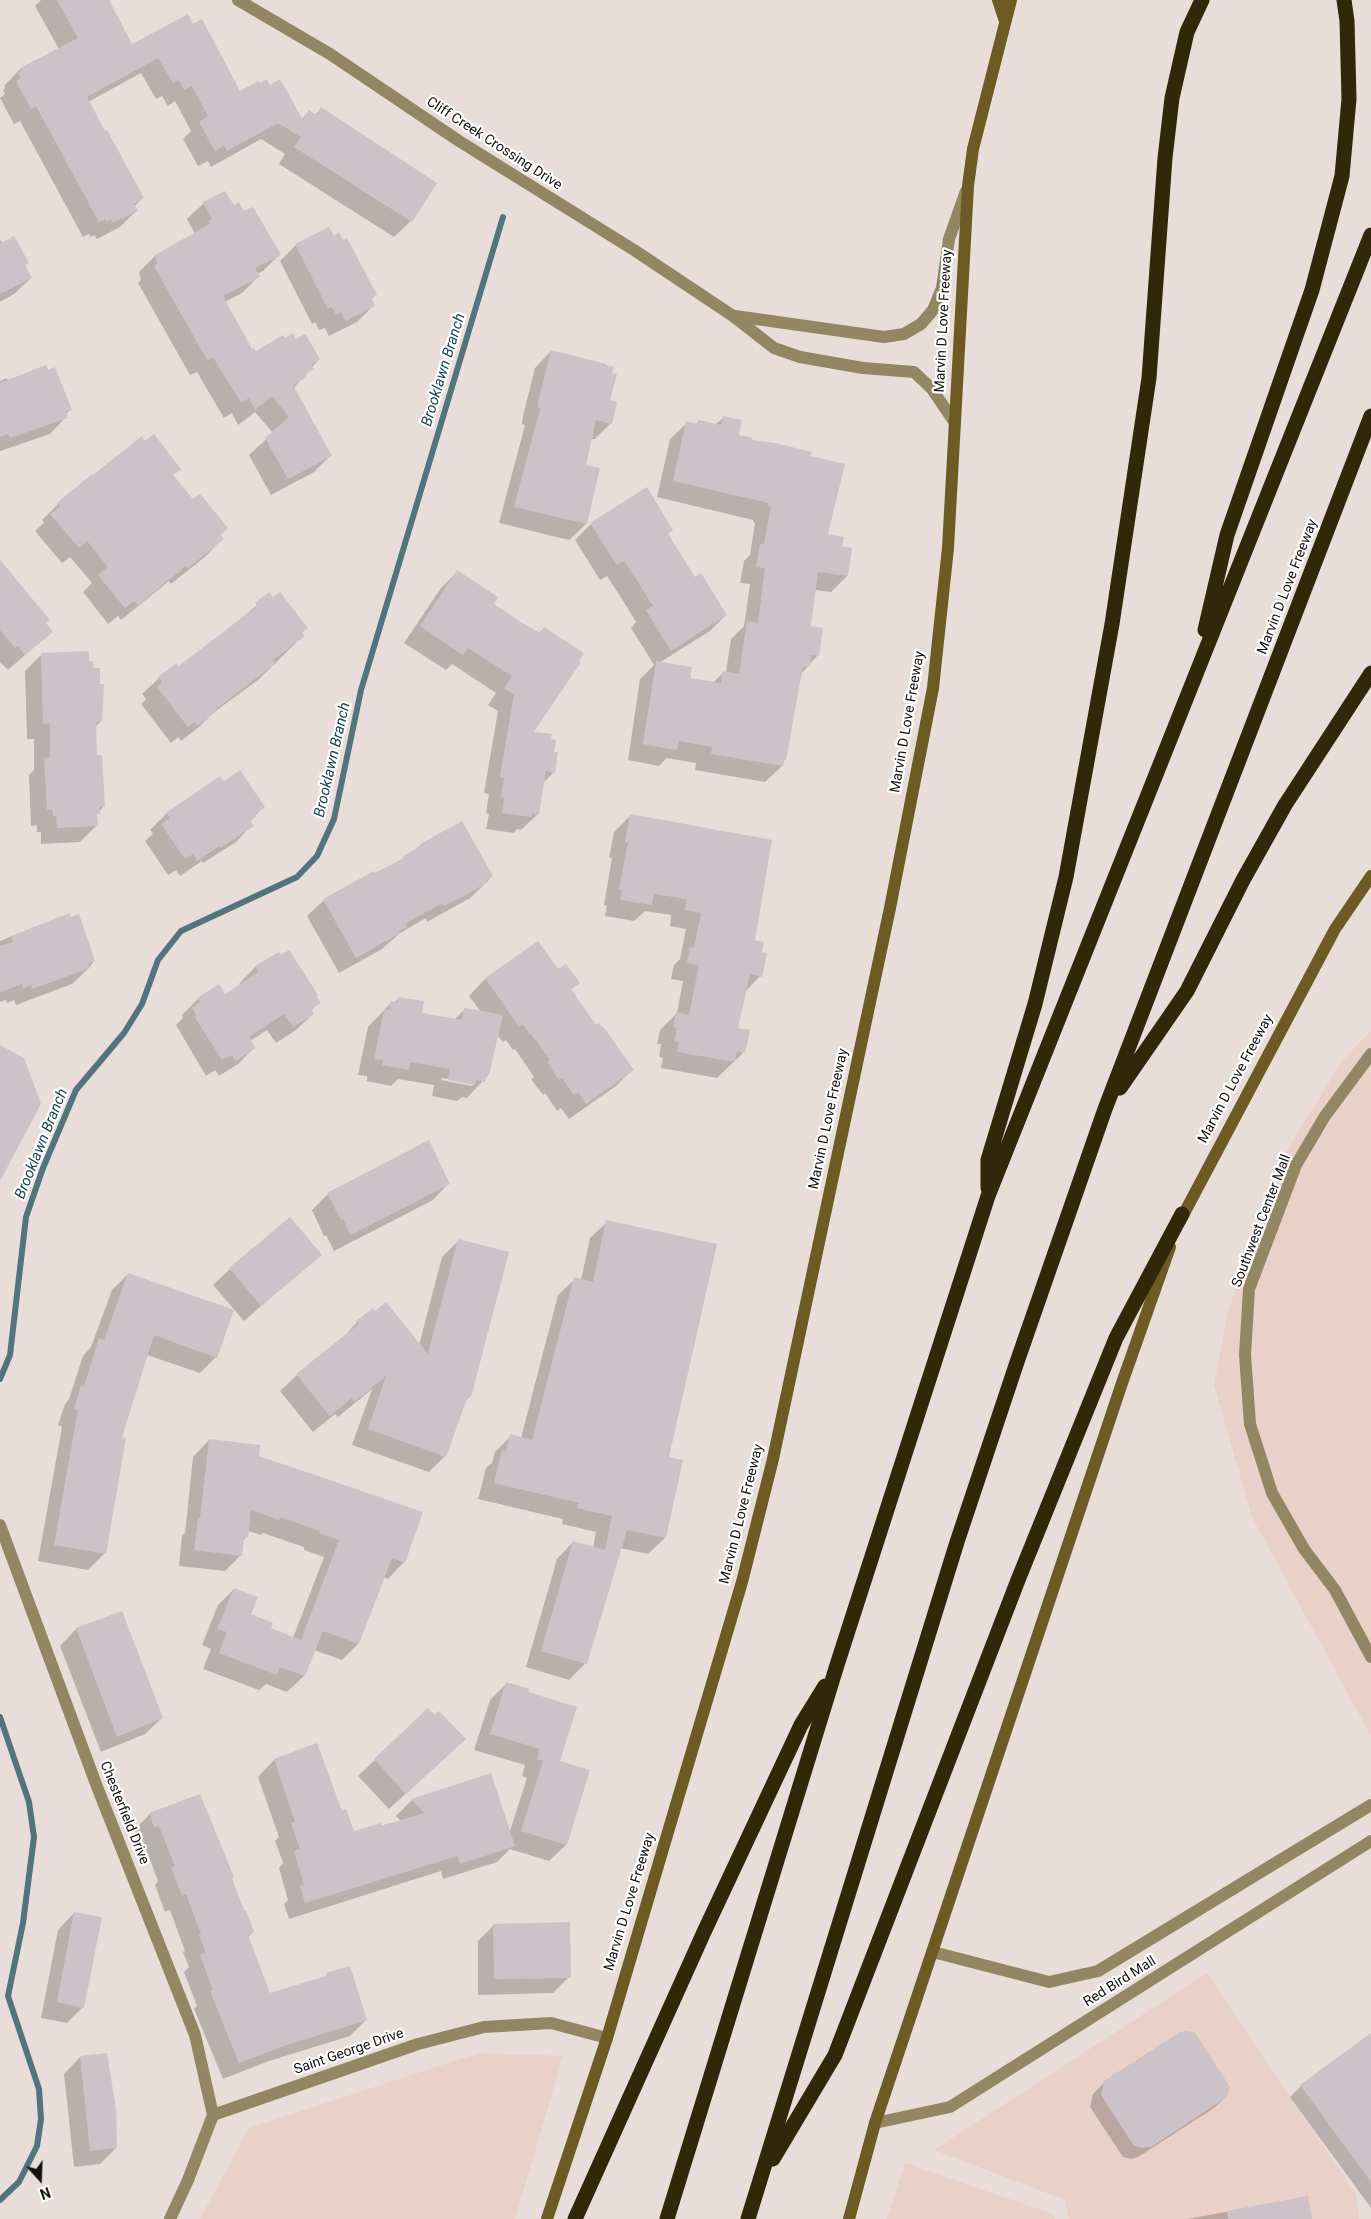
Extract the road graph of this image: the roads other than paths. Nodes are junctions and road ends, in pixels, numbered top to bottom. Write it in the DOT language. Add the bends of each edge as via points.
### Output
graph roads {
  1 [pos="238,0"];
  2 [pos="998,0"];
  3 [pos="1011,0"];
  4 [pos="1202,0"];
  5 [pos="1344,0"];
  6 [pos="1005,21"];
  7 [pos="968,186"];
  8 [pos="1371,236"];
  9 [pos="733,316"];
  10 [pos="1371,416"];
  11 [pos="955,423"];
  12 [pos="1371,673"];
  13 [pos="1194,678"];
  14 [pos="1371,876"];
  15 [pos="1371,1054"];
  16 [pos="1105,1109"];
  17 [pos="988,1196"];
  18 [pos="1182,1214"];
  19 [pos="0,1525"];
  20 [pos="1371,1657"];
  21 [pos="837,1665"];
  22 [pos="1371,1805"];
  23 [pos="1371,1842"];
  24 [pos="933,1952"];
  25 [pos="607,2038"];
  26 [pos="213,2115"];
  27 [pos="876,2123"];
  28 [pos="760,2180"];
  29 [pos="170,2219"];
  30 [pos="546,2219"];
  31 [pos="575,2219"];
  32 [pos="667,2219"];
  33 [pos="748,2219"];
  34 [pos="849,2219"];
  1 -- 9 [label="street, Cliff Creek Crossing Drive" via="330,54 459,141"];
  2 -- 6 [label="main road"];
  3 -- 6 [label="main road, Marvin D Love Freeway"];
  4 -- 17 [label="highway" via="1187,32 1172,98 1148,378 1112,624 1066,876 1035,1004 988,1160"];
  5 -- 13 [label="highway" via="1349,99 1342,176 1312,290 1227,535"];
  6 -- 7 [label="main road, Marvin D Love Freeway" via="973,149"];
  7 -- 9 [label="street, Cliff Creek Crossing Drive" via="949,239 942,288 933,310 921,324 904,334 884,337"];
  7 -- 11 [label="main road, Marvin D Love Freeway"];
  8 -- 13 [label="highway"];
  9 -- 11 [label="street, Cliff Creek Crossing Drive" via="774,348 800,357 863,368 914,372 932,389"];
  10 -- 16 [label="highway, Marvin D Love Freeway"];
  11 -- 25 [label="main road, Marvin D Love Freeway" via="948,548 933,688 890,908 775,1450 742,1582"];
  12 -- 16 [label="highway" via="1285,805 1187,991"];
  13 -- 17 [label="highway"];
  14 -- 18 [label="main road, Marvin D Love Freeway" via="1335,928"];
  15 -- 20 [label="street, Southwest Center Mall" via="1325,1116 1296,1165 1249,1289 1245,1354 1250,1424 1272,1493 1304,1549 1335,1590"];
  16 -- 28 [label="highway, Marvin D Love Freeway" via="957,1542"];
  17 -- 21 [label="highway"];
  18 -- 24 [label="main road, Marvin D Love Freeway" via="1122,1383"];
  18 -- 28 [label="highway" via="1116,1338 1018,1580 835,2055"];
  19 -- 26 [label="street, Chesterfield Drive" via="96,1784 195,2035"];
  21 -- 31 [label="highway" via="801,1725"];
  21 -- 32 [label="highway"];
  22 -- 24 [label="street, Red Bird Mall" via="1098,1971 1049,1982"];
  23 -- 27 [label="street, Red Bird Mall" via="950,2107"];
  24 -- 27 [label="main road, Marvin D Love Freeway"];
  25 -- 26 [label="street, Saint George Drive" via="551,2023 484,2027 418,2044"];
  25 -- 30 [label="main road, Marvin D Love Freeway"];
  26 -- 29 [label="street"];
  27 -- 34 [label="main road, Marvin D Love Freeway"];
  28 -- 33 [label="highway, Marvin D Love Freeway"];
}
